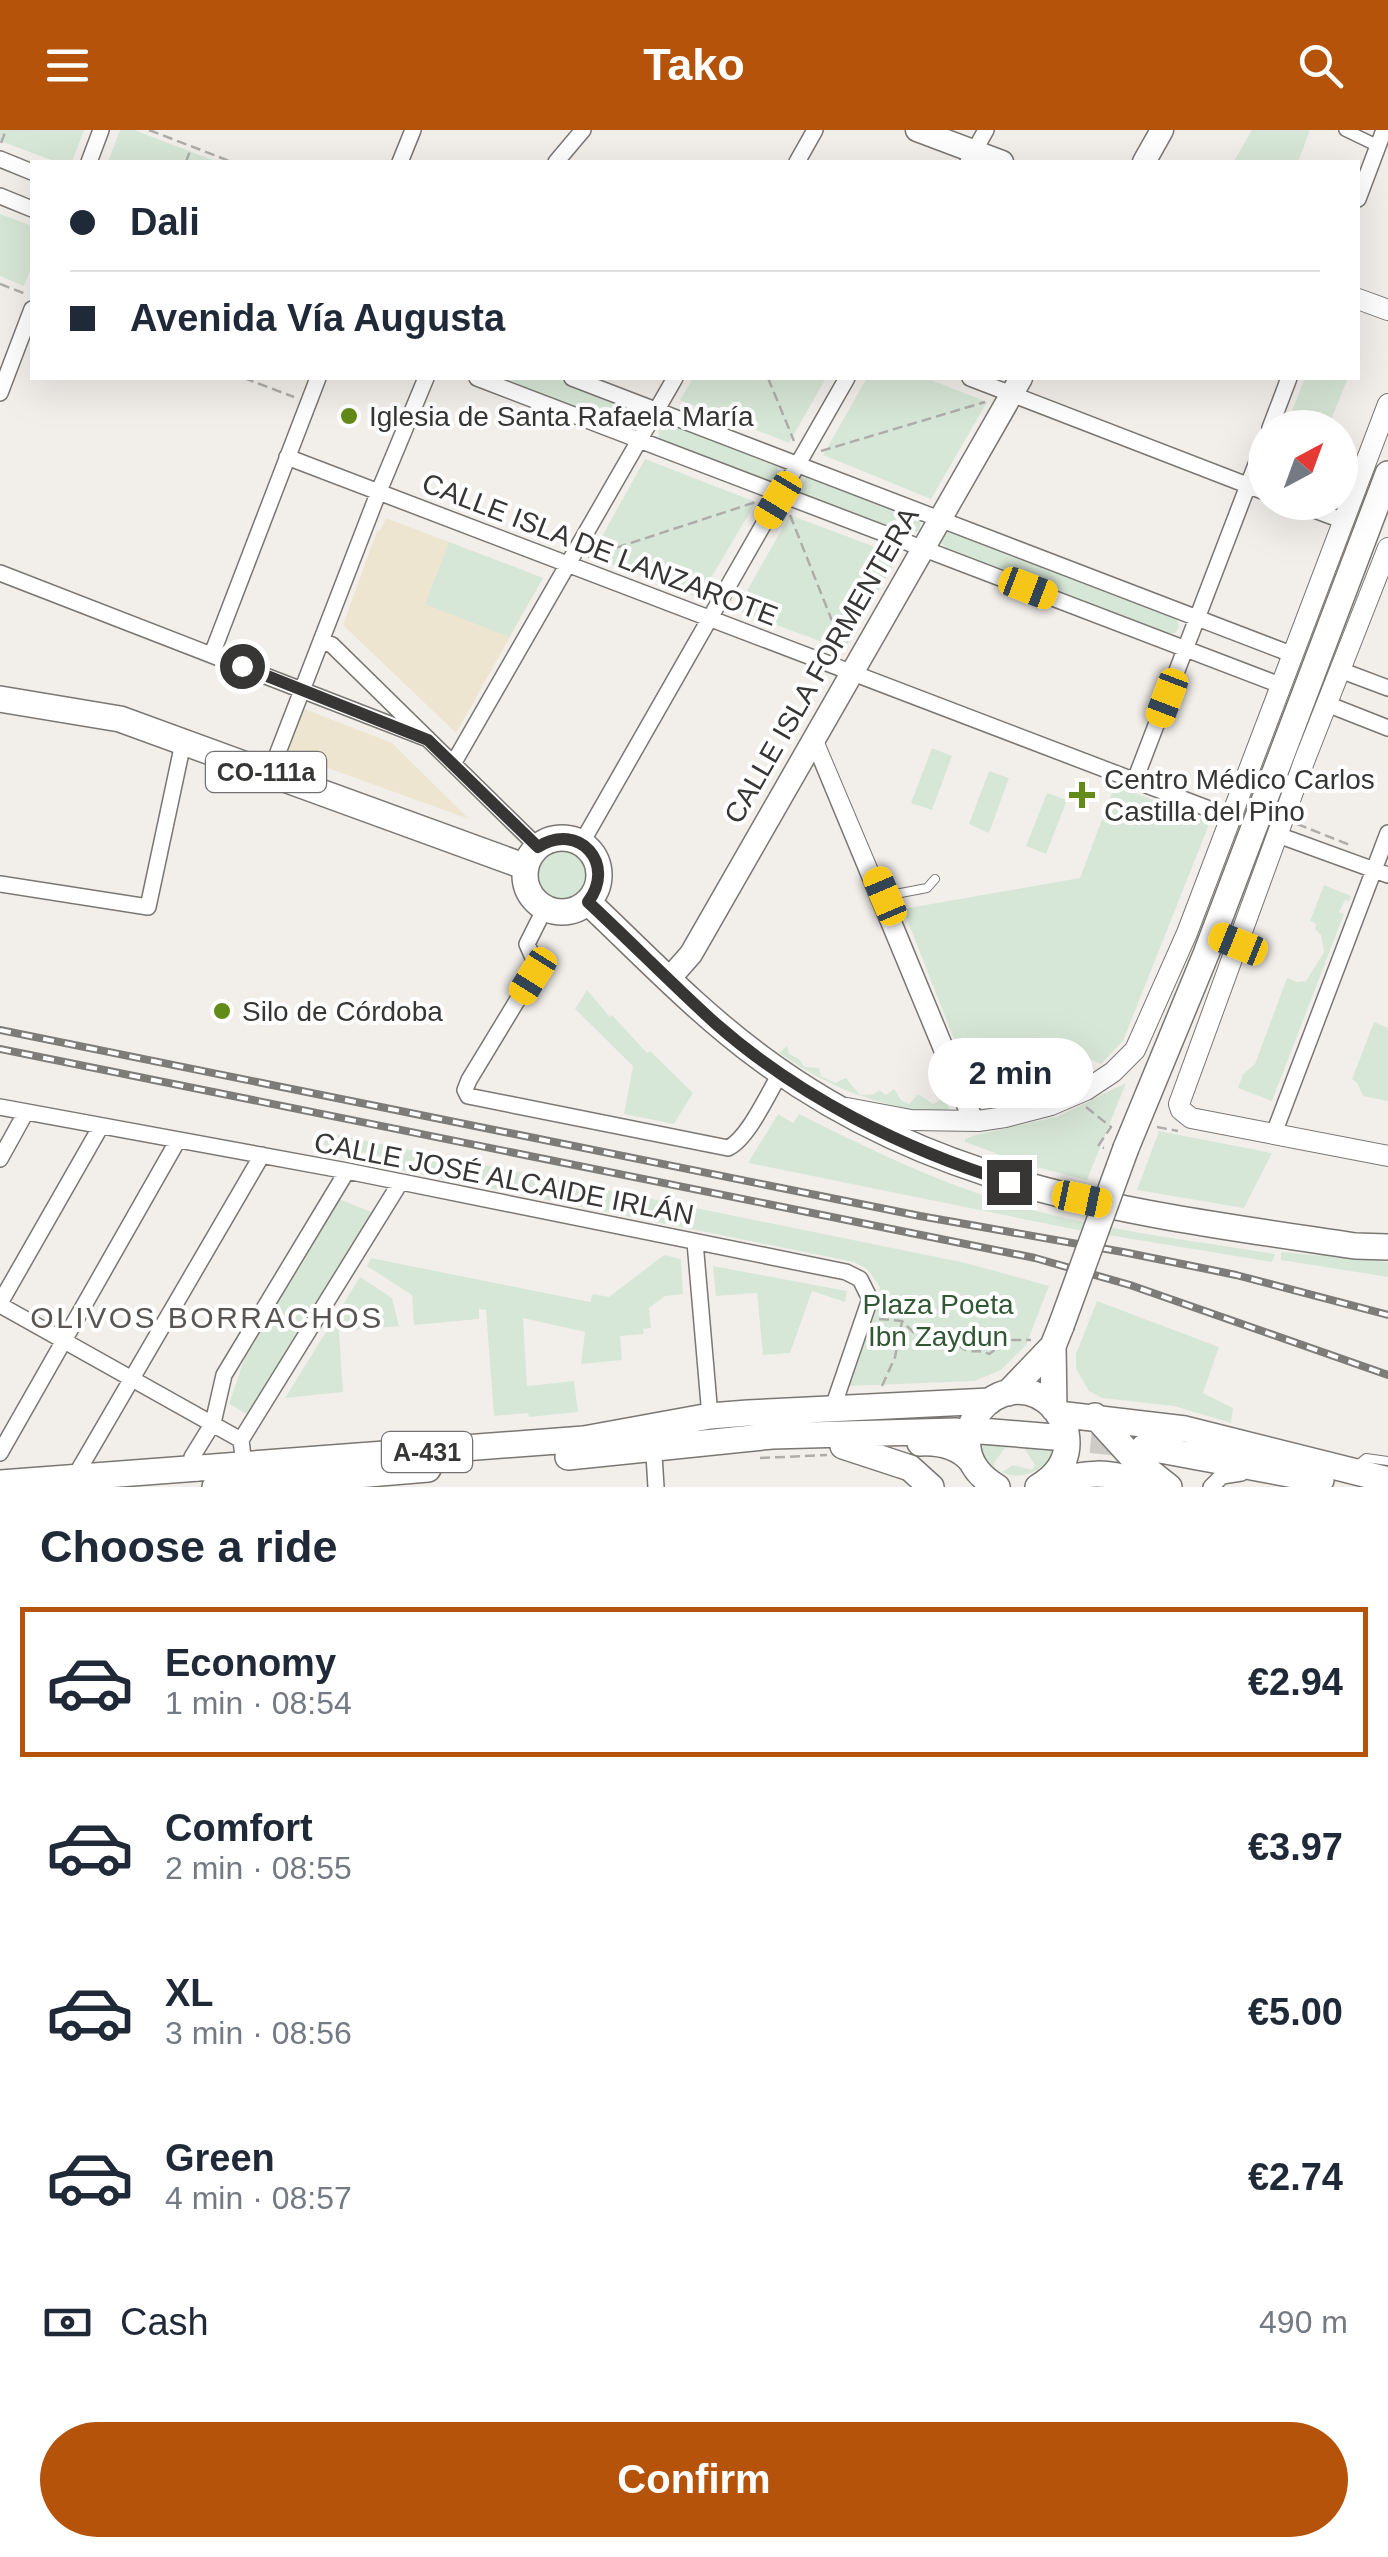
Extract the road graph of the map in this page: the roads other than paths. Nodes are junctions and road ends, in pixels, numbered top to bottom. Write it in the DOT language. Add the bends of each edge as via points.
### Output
graph roads {
  1 [pos="101,130"];
  2 [pos="412,130"];
  3 [pos="583,130"];
  4 [pos="815,130"];
  5 [pos="917,130"];
  6 [pos="986,130"];
  7 [pos="1162,130"];
  8 [pos="1345,130"];
  9 [pos="1380,138"];
  10 [pos="971,157"];
  11 [pos="0,160"];
  12 [pos="90,160"];
  13 [pos="401,160"];
  14 [pos="558,160"];
  15 [pos="798,160"];
  16 [pos="1145,160"];
  17 [pos="30,171"];
  18 [pos="1360,193"];
  19 [pos="0,196"];
  20 [pos="30,208"];
  21 [pos="1360,300"];
  22 [pos="1388,310"];
  23 [pos="30,314"];
  24 [pos="317,380"];
  25 [pos="425,380"];
  26 [pos="482,380"];
  27 [pos="577,380"];
  28 [pos="673,380"];
  29 [pos="845,380"];
  30 [pos="982,380"];
  31 [pos="1289,380"];
  32 [pos="1016,386"];
  33 [pos="0,393"];
  34 [pos="1388,404"];
  35 [pos="656,410"];
  36 [pos="1277,410"];
  37 [pos="638,439"];
  38 [pos="1372,446"];
  39 [pos="287,457"];
  40 [pos="799,460"];
  41 [pos="1388,466"];
  42 [pos="1388,474"];
  43 [pos="1248,486"];
  44 [pos="379,490"];
  45 [pos="782,494"];
  46 [pos="940,518"];
  47 [pos="1339,520"];
  48 [pos="1344,522"];
  49 [pos="923,548"];
  50 [pos="1388,548"];
  51 [pos="568,563"];
  52 [pos="1350,571"];
  53 [pos="0,573"];
  54 [pos="1316,594"];
  55 [pos="1364,604"];
  56 [pos="1197,618"];
  57 [pos="708,619"];
  58 [pos="321,641"];
  59 [pos="1186,649"];
  60 [pos="212,654"];
  61 [pos="1291,654"];
  62 [pos="1340,670"];
  63 [pos="854,671"];
  64 [pos="1280,685"];
  65 [pos="1388,688"];
  66 [pos="302,690"];
  67 [pos="0,699"];
  68 [pos="1327,704"];
  69 [pos="1388,728"];
  70 [pos="1261,735"];
  71 [pos="428,740"];
  72 [pos="183,743"];
  73 [pos="817,746"];
  74 [pos="1305,759"];
  75 [pos="453,764"];
  76 [pos="1276,770"];
  77 [pos="270,773"];
  78 [pos="1135,780"];
  79 [pos="1230,817"];
  80 [pos="1284,828"];
  81 [pos="1388,833"];
  82 [pos="581,844"];
  83 [pos="532,857"];
  84 [pos="1381,867"];
  85 [pos="935,879"];
  86 [pos="0,884"];
  87 [pos="885,896"];
  88 [pos="588,902"];
  89 [pos="546,908"];
  90 [pos="1187,934"];
  91 [pos="1213,934"];
  92 [pos="1238,944"];
  93 [pos="669,979"];
  94 [pos="781,1072"];
  95 [pos="0,1107"];
  96 [pos="836,1107"];
  97 [pos="26,1112"];
  98 [pos="973,1121"];
  99 [pos="101,1126"];
  100 [pos="1274,1133"];
  101 [pos="178,1140"];
  102 [pos="262,1156"];
  103 [pos="1388,1156"];
  104 [pos="0,1159"];
  105 [pos="348,1172"];
  106 [pos="400,1183"];
  107 [pos="696,1242"];
  108 [pos="1388,1247"];
  109 [pos="0,1304"];
  110 [pos="1049,1337"];
  111 [pos="64,1340"];
  112 [pos="133,1378"];
  113 [pos="833,1407"];
  114 [pos="710,1416"];
  115 [pos="980,1416"];
  116 [pos="1096,1416"];
  117 [pos="206,1419"];
  118 [pos="1054,1421"];
  119 [pos="612,1440"];
  120 [pos="835,1450"];
  121 [pos="242,1452"];
  122 [pos="0,1453"];
  123 [pos="654,1455"];
  124 [pos="1388,1461"];
  125 [pos="74,1478"];
  126 [pos="982,1478"];
  127 [pos="1353,1478"];
  128 [pos="1388,1480"];
  129 [pos="206,1481"];
  130 [pos="0,1483"];
  131 [pos="1042,1485"];
  132 [pos="656,1487"];
  133 [pos="931,1487"];
  134 [pos="1145,1487"];
  135 [pos="1169,1487"];
  136 [pos="1212,1487"];
  137 [pos="1309,1487"];
  138 [pos="1381,1487"];
  1 -- 12 [label="street"];
  2 -- 13 [label="street"];
  3 -- 14 [label="street"];
  4 -- 15 [label="street"];
  5 -- 10 [label="main road"];
  6 -- 10 [label="street"];
  7 -- 16 [label="main road"];
  8 -- 9 [label="street"];
  9 -- 18 [label="street"];
  11 -- 17 [label="street"];
  19 -- 20 [label="street"];
  21 -- 22 [label="street"];
  23 -- 33 [label="street"];
  24 -- 39 [label="street"];
  25 -- 44 [label="street"];
  26 -- 37 [label="street"];
  27 -- 35 [label="street"];
  28 -- 35 [label="street"];
  29 -- 40 [label="street"];
  30 -- 32 [label="street"];
  31 -- 36 [label="street"];
  32 -- 43 [label="street"];
  32 -- 46 [label="main road, CALLE ISLA FORMENTERA"];
  34 -- 38 [label="street"];
  35 -- 37 [label="street"];
  35 -- 40 [label="street"];
  37 -- 45 [label="street"];
  37 -- 51 [label="street"];
  38 -- 41 [label="street"];
  38 -- 48 [label="street"];
  39 -- 44 [label="street, CALLE ISLA DE LANZAROTE"];
  39 -- 60 [label="street"];
  40 -- 45 [label="street"];
  40 -- 46 [label="street"];
  42 -- 52 [label="main road"];
  43 -- 56 [label="street"];
  44 -- 51 [label="street, CALLE ISLA DE LANZAROTE"];
  44 -- 58 [label="street"];
  45 -- 49 [label="street"];
  45 -- 57 [label="street"];
  46 -- 49 [label="main road, CALLE ISLA FORMENTERA"];
  46 -- 56 [label="street"];
  47 -- 48 [label="street"];
  48 -- 54 [label="street"];
  49 -- 59 [label="street"];
  49 -- 63 [label="main road, CALLE ISLA FORMENTERA"];
  50 -- 55 [label="street"];
  51 -- 57 [label="street, CALLE ISLA DE LANZAROTE"];
  51 -- 75 [label="street"];
  52 -- 54 [label="street"];
  52 -- 55 [label="street"];
  52 -- 76 [label="main road"];
  53 -- 60 [label="street"];
  54 -- 61 [label="street"];
  55 -- 62 [label="street"];
  56 -- 59 [label="street"];
  56 -- 61 [label="street"];
  57 -- 63 [label="street, CALLE ISLA DE LANZAROTE"];
  57 -- 82 [label="street"];
  58 -- 66 [label="street"];
  58 -- 71 [label="street"];
  59 -- 64 [label="street"];
  59 -- 78 [label="street"];
  60 -- 66 [label="street"];
  61 -- 64 [label="street"];
  62 -- 65 [label="street"];
  62 -- 68 [label="street"];
  63 -- 73 [label="main road, CALLE ISLA FORMENTERA"];
  63 -- 78 [label="street, CALLE ISLA DE LANZAROTE"];
  64 -- 70 [label="street"];
  66 -- 71 [label="street"];
  66 -- 77 [label="street"];
  67 -- 72 [label="main road, CO-111a" via="120,719"];
  68 -- 69 [label="street"];
  68 -- 74 [label="street"];
  70 -- 76 [label="street"];
  70 -- 79 [label="street"];
  71 -- 75 [label="street"];
  72 -- 77 [label="main road, CO-111a"];
  72 -- 86 [label="street" via="148,907"];
  73 -- 87 [label="lane"];
  73 -- 93 [label="main road, CALLE ISLA FORMENTERA"];
  73 -- 98 [label="street"];
  74 -- 76 [label="street"];
  74 -- 80 [label="street"];
  75 -- 83 [label="street"];
  76 -- 91 [label="main road"];
  77 -- 83 [label="main road, CO-111a"];
  78 -- 79 [label="street, CALLE ISLA DE LANZAROTE"];
  79 -- 90 [label="street"];
  80 -- 84 [label="street"];
  80 -- 92 [label="street"];
  81 -- 84 [label="street"];
  82 -- 83 [label="main road" via="554,839"];
  82 -- 88 [label="main road" via="599,871"];
  83 -- 89 [label="main road" via="528,891"];
  84 -- 100 [label="street"];
  85 -- 87 [label="lane" via="927,888"];
  87 -- 98 [label="street"];
  88 -- 89 [label="main road" via="568,912"];
  88 -- 93 [label="main road"];
  89 -- 94 [label="street" via="527,944 535,972 468,1080 468,1096 728,1148"];
  90 -- 91 [label="street"];
  90 -- 98 [label="street" via="1142,1037 1113,1072 1052,1104"];
  91 -- 92 [label="street"];
  91 -- 110 [label="main road, bridge" via="1116,1148"];
  92 -- 100 [label="street" via="1181,1110 1191,1118"];
  93 -- 94 [label="main road"];
  94 -- 96 [label="main road"];
  95 -- 97 [label="street, CALLE JOSÉ ALCAIDE IRLÁN"];
  96 -- 98 [label="street" via="911,1120"];
  96 -- 108 [label="main road" via="917,1150 1033,1189 1253,1231"];
  97 -- 99 [label="street, CALLE JOSÉ ALCAIDE IRLÁN"];
  97 -- 104 [label="street"];
  99 -- 101 [label="street, CALLE JOSÉ ALCAIDE IRLÁN"];
  99 -- 109 [label="street"];
  100 -- 103 [label="street"];
  101 -- 102 [label="street, CALLE JOSÉ ALCAIDE IRLÁN"];
  101 -- 111 [label="street"];
  102 -- 105 [label="street, CALLE JOSÉ ALCAIDE IRLÁN"];
  102 -- 112 [label="street"];
  105 -- 106 [label="street, CALLE JOSÉ ALCAIDE IRLÁN"];
  105 -- 117 [label="street" via="224,1375"];
  106 -- 107 [label="street, CALLE JOSÉ ALCAIDE IRLÁN"];
  106 -- 121 [label="street"];
  107 -- 113 [label="street, CALLE JOSÉ ALCAIDE IRLÁN" via="846,1272 866,1285 869,1305"];
  107 -- 114 [label="street"];
  109 -- 111 [label="street"];
  110 -- 115 [label="main road"];
  110 -- 118 [label="main road"];
  111 -- 112 [label="street"];
  111 -- 122 [label="street"];
  112 -- 117 [label="street"];
  112 -- 125 [label="street"];
  113 -- 114 [label="main road"];
  113 -- 115 [label="main road"];
  114 -- 119 [label="main road"];
  115 -- 118 [label="main road, A-431"];
  115 -- 118 [label="main road" via="1034,1395"];
  115 -- 119 [label="main road, A-431" via="772,1436"];
  115 -- 126 [label="main road" via="968,1442"];
  116 -- 118 [label="main road"];
  116 -- 127 [label="main road" via="1184,1430"];
  116 -- 135 [label="main road"];
  117 -- 121 [label="street"];
  117 -- 129 [label="street" via="192,1457"];
  118 -- 131 [label="main road" via="1066,1433 1066,1454"];
  119 -- 121 [label="main road, A-431"];
  119 -- 123 [label="main road" via="614,1457"];
  119 -- 129 [label="main road, A-431"];
  120 -- 123 [label="main road"];
  120 -- 126 [label="main road" via="939,1444 966,1454"];
  120 -- 133 [label="main road" via="910,1468"];
  121 -- 129 [label="main road, A-431"];
  123 -- 132 [label="street"];
  124 -- 127 [label="lane" via="1366,1458"];
  125 -- 129 [label="main road, A-431"];
  125 -- 130 [label="main road, A-431"];
  127 -- 128 [label="main road"];
  127 -- 138 [label="main road" via="1140,1441 1216,1449"];
  131 -- 134 [label="main road" via="1103,1473"];
  136 -- 137 [label="street" via="1222,1476 1243,1474"];
}
